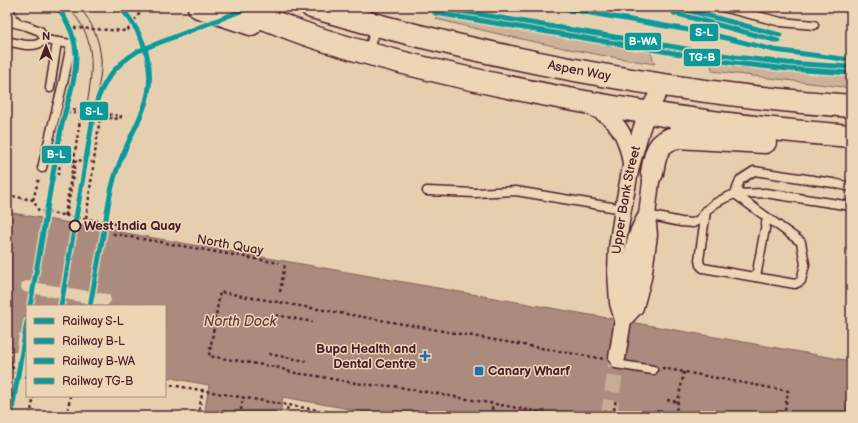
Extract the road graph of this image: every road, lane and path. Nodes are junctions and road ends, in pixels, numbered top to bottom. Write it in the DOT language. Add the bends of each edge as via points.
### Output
graph roads {
  1 [pos="8,7"];
  2 [pos="144,7"];
  3 [pos="199,7"];
  4 [pos="237,7"];
  5 [pos="312,7"];
  6 [pos="475,7"];
  7 [pos="481,7"];
  8 [pos="495,7"];
  9 [pos="722,7"];
  10 [pos="500,9"];
  11 [pos="7,22"];
  12 [pos="18,23"];
  13 [pos="814,24"];
  14 [pos="376,26"];
  15 [pos="315,37"];
  16 [pos="45,40"];
  17 [pos="7,41"];
  18 [pos="57,42"];
  19 [pos="71,44"];
  20 [pos="368,53"];
  21 [pos="663,85"];
  22 [pos="50,88"];
  23 [pos="571,99"];
  24 [pos="851,106"];
  25 [pos="67,109"];
  26 [pos="74,113"];
  27 [pos="647,113"];
  28 [pos="81,114"];
  29 [pos="100,117"];
  30 [pos="851,136"];
  31 [pos="851,150"];
  32 [pos="76,160"];
  33 [pos="631,166"];
  34 [pos="42,168"];
  35 [pos="652,173"];
  36 [pos="58,176"];
  37 [pos="89,180"];
  38 [pos="851,187"];
  39 [pos="427,191"];
  40 [pos="735,194"];
  41 [pos="7,195"];
  42 [pos="33,200"];
  43 [pos="851,206"];
  44 [pos="623,210"];
  45 [pos="647,211"];
  46 [pos="706,211"];
  47 [pos="65,216"];
  48 [pos="767,218"];
  49 [pos="86,219"];
  50 [pos="279,263"];
  51 [pos="285,264"];
  52 [pos="756,277"];
  53 [pos="280,292"];
  54 [pos="276,315"];
  55 [pos="626,317"];
  56 [pos="313,322"];
  57 [pos="269,354"];
  58 [pos="8,356"];
  59 [pos="306,361"];
  60 [pos="614,361"];
  61 [pos="654,368"];
  62 [pos="684,372"];
  63 [pos="26,377"];
  64 [pos="166,384"];
  65 [pos="203,389"];
  66 [pos="243,396"];
  67 [pos="34,397"];
  68 [pos="70,397"];
  69 [pos="616,399"];
  70 [pos="667,400"];
  71 [pos="678,402"];
  72 [pos="493,404"];
  73 [pos="288,405"];
  74 [pos="68,410"];
  75 [pos="491,414"];
  76 [pos="30,416"];
  77 [pos="198,416"];
  78 [pos="240,416"];
  79 [pos="286,416"];
  80 [pos="352,416"];
  81 [pos="563,416"];
  82 [pos="613,416"];
  83 [pos="676,416"];
  84 [pos="784,416"];
  1 -- 12 [label="lane"];
  2 -- 19 [label="path" via="127,31 75,28"];
  3 -- 15 [label="highway" via="261,27"];
  4 -- 15 [label="highway"];
  5 -- 14 [label="highway, Aspen Way"];
  6 -- 8 [label="path" via="474,9 494,12"];
  7 -- 10 [label="path, bridge"];
  9 -- 13 [label="lane" via="781,22"];
  11 -- 12 [label="lane"];
  12 -- 16 [label="lane" via="40,31"];
  14 -- 20 [label="lane"];
  14 -- 21 [label="highway, Aspen Way" via="517,58"];
  15 -- 20 [label="highway"];
  16 -- 17 [label="lane" via="32,46"];
  16 -- 18 [label="lane"];
  18 -- 19 [label="lane"];
  18 -- 22 [label="lane"];
  19 -- 34 [label="lane"];
  20 -- 23 [label="highway" via="498,85"];
  21 -- 24 [label="highway, Aspen Way" via="775,100"];
  21 -- 27 [label="street, Upper Bank Street"];
  23 -- 27 [label="highway"];
  23 -- 33 [label="street" via="594,108 613,120 625,137"];
  25 -- 29 [label="path" via="121,116 120,119"];
  26 -- 28 [label="path"];
  27 -- 30 [label="highway" via="773,130"];
  27 -- 33 [label="street, Upper Bank Street"];
  28 -- 29 [label="path"];
  28 -- 47 [label="path"];
  29 -- 49 [label="path"];
  31 -- 35 [label="highway" via="677,137 668,139 657,151"];
  32 -- 36 [label="path, bridge" via="61,158"];
  32 -- 37 [label="path, bridge" via="92,162"];
  32 -- 47 [label="path"];
  33 -- 44 [label="street, Upper Bank Street"];
  34 -- 42 [label="path"];
  35 -- 45 [label="street"];
  38 -- 40 [label="lane" via="754,171 740,180"];
  39 -- 44 [label="lane" via="516,191"];
  40 -- 43 [label="lane" via="765,193"];
  40 -- 46 [label="lane" via="724,198"];
  40 -- 48 [label="lane"];
  41 -- 42 [label="path"];
  42 -- 47 [label="path, North Quay" via="39,211"];
  44 -- 45 [label="street"];
  44 -- 55 [label="street, Upper Bank Street" via="616,271 618,303"];
  45 -- 46 [label="lane" via="681,222 693,223"];
  45 -- 55 [label="street" via="634,241"];
  46 -- 52 [label="lane" via="700,265 703,268"];
  47 -- 49 [label="path, North Quay"];
  48 -- 52 [label="lane"];
  48 -- 52 [label="lane" via="800,242 805,264 801,281 795,284"];
  49 -- 50 [label="path, North Quay" via="116,224 114,234"];
  51 -- 53 [label="path"];
  54 -- 56 [label="path"];
  55 -- 60 [label="street"];
  57 -- 59 [label="path"];
  58 -- 63 [label="path" via="16,375"];
  60 -- 61 [label="lane"];
  60 -- 72 [label="path" via="220,292 209,356 319,377 373,386 393,386"];
  61 -- 62 [label="path"];
  62 -- 71 [label="path"];
  62 -- 84 [label="path" via="788,391"];
  64 -- 65 [label="path"];
  65 -- 66 [label="path"];
  65 -- 77 [label="path"];
  66 -- 73 [label="path"];
  66 -- 78 [label="path"];
  67 -- 76 [label="path"];
  68 -- 74 [label="path"];
  69 -- 82 [label="path"];
  70 -- 71 [label="path"];
  71 -- 83 [label="path"];
  72 -- 75 [label="path"];
  72 -- 81 [label="path"];
  73 -- 79 [label="path"];
  73 -- 80 [label="path"];
}
